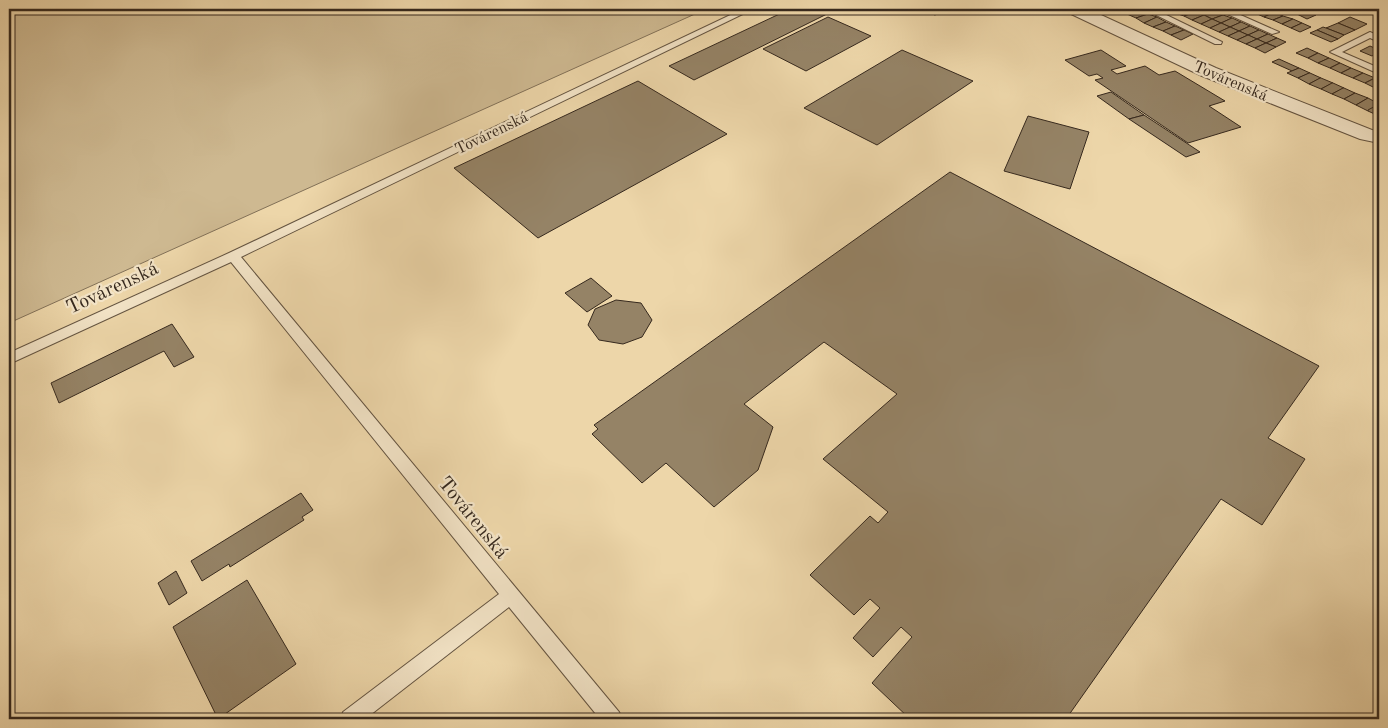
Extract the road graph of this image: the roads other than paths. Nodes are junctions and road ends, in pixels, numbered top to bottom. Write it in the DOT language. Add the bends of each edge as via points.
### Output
graph roads {
  1 [pos="750,9"];
  2 [pos="1148,9"];
  3 [pos="1220,9"];
  4 [pos="1086,10"];
  5 [pos="1275,32"];
  6 [pos="1379,39"];
  7 [pos="1218,42"];
  8 [pos="1379,71"];
  9 [pos="1379,136"];
  10 [pos="233,256"];
  11 [pos="9,359"];
  12 [pos="510,596"];
  13 [pos="350,719"];
  14 [pos="612,719"];
  1 -- 10 [label="lane, Továrenská"];
  2 -- 7 [label="lane, Továrenská"];
  3 -- 5 [label="lane"];
  4 -- 9 [label="street, Továrenská" via="1209,72 1367,135"];
  6 -- 8 [label="lane" via="1370,35 1335,52"];
  10 -- 11 [label="lane, Továrenská"];
  10 -- 12 [label="lane, Továrenská"];
  12 -- 13 [label="lane"];
  12 -- 14 [label="lane, Továrenská"];
}
